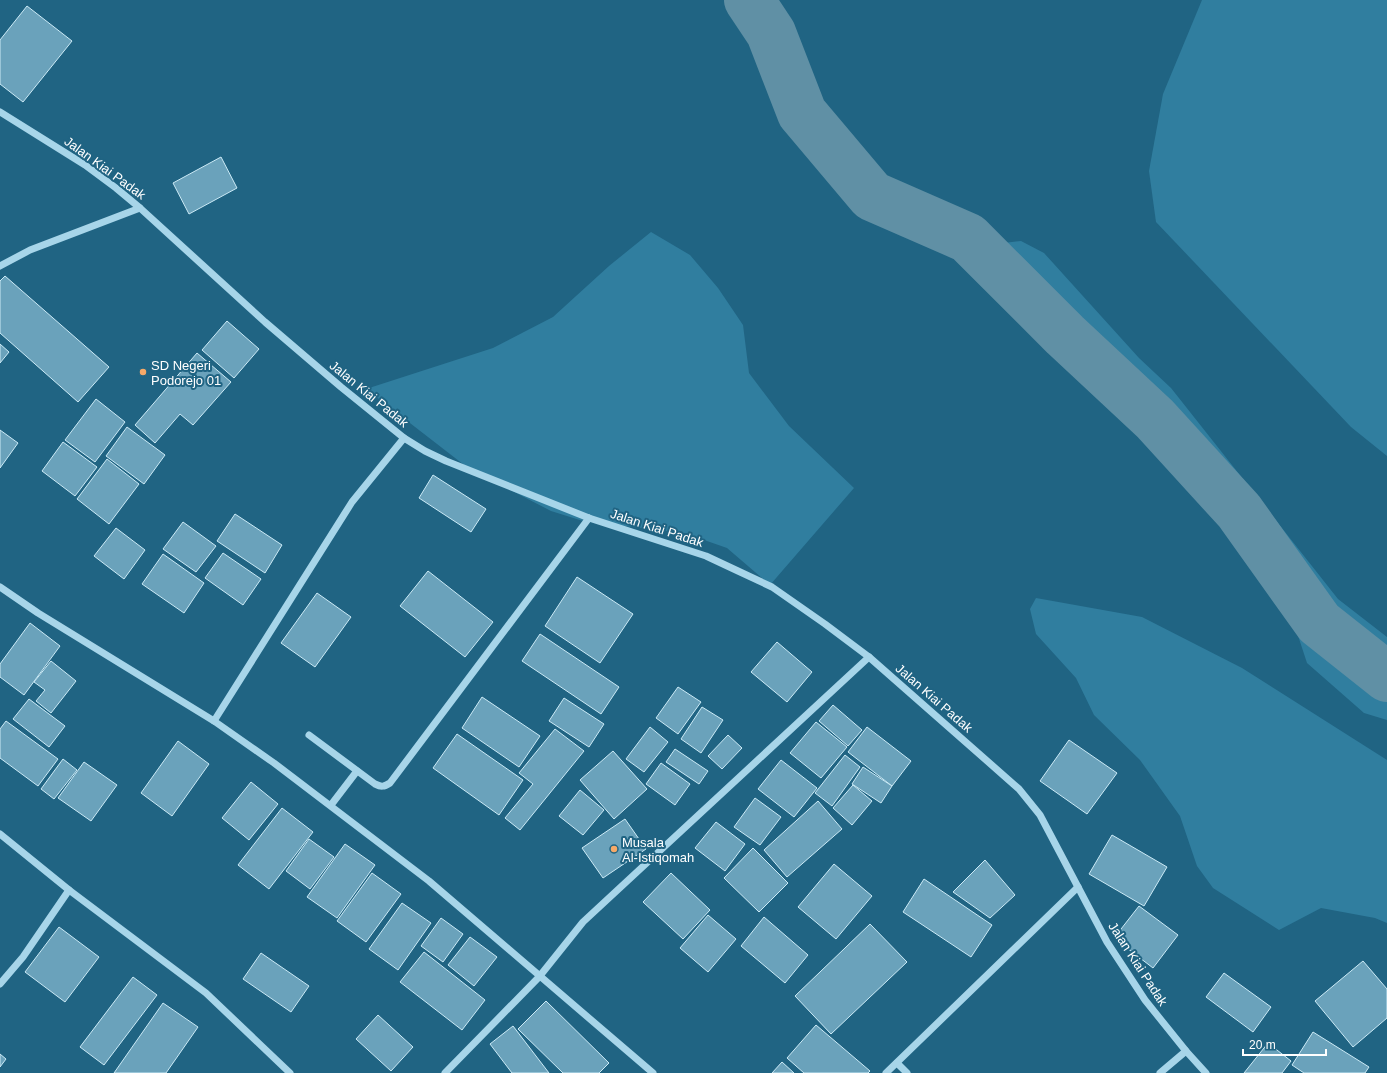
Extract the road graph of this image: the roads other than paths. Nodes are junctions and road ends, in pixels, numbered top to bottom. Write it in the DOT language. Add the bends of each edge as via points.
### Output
graph roads {
  1 [pos="0,112"];
  2 [pos="140,208"];
  3 [pos="0,266"];
  4 [pos="404,438"];
  5 [pos="589,518"];
  6 [pos="0,587"];
  7 [pos="869,657"];
  8 [pos="214,721"];
  9 [pos="309,735"];
  10 [pos="357,771"];
  11 [pos="331,805"];
  12 [pos="0,834"];
  13 [pos="1078,887"];
  14 [pos="69,890"];
  15 [pos="539,976"];
  16 [pos="0,984"];
  17 [pos="1186,1051"];
  18 [pos="897,1063"];
  19 [pos="290,1073"];
  20 [pos="445,1073"];
  21 [pos="653,1073"];
  22 [pos="886,1073"];
  23 [pos="907,1073"];
  24 [pos="1160,1073"];
  25 [pos="1206,1073"];
  1 -- 2 [label="street, Jalan Kiai Padak" via="85,165"];
  2 -- 3 [label="street" via="30,250"];
  2 -- 4 [label="street, Jalan Kiai Padak" via="297,350"];
  4 -- 5 [label="street, Jalan Kiai Padak" via="446,461"];
  4 -- 8 [label="street" via="352,502"];
  5 -- 7 [label="street, Jalan Kiai Padak" via="706,556 772,587"];
  5 -- 10 [label="street" via="390,782 380,786"];
  6 -- 8 [label="street"];
  7 -- 13 [label="street, Jalan Kiai Padak" via="1019,789 1040,815"];
  7 -- 15 [label="street" via="583,922"];
  8 -- 11 [label="street"];
  9 -- 10 [label="street"];
  10 -- 11 [label="street"];
  11 -- 15 [label="street" via="429,881"];
  12 -- 14 [label="street"];
  13 -- 17 [label="street, Jalan Kiai Padak" via="1107,942 1141,994"];
  13 -- 18 [label="street"];
  14 -- 16 [label="street" via="23,957"];
  14 -- 19 [label="street" via="206,993"];
  15 -- 20 [label="street"];
  15 -- 21 [label="street"];
  17 -- 24 [label="street"];
  17 -- 25 [label="street, Jalan Kiai Padak"];
  18 -- 22 [label="street"];
  18 -- 23 [label="street"];
}
